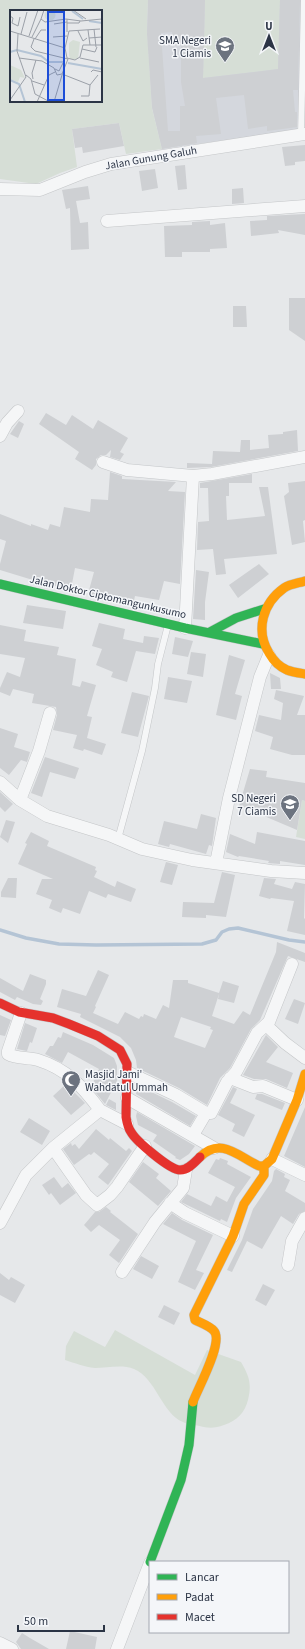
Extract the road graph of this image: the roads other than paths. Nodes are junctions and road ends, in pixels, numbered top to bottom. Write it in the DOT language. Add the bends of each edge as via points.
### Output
graph roads {
  1 [pos="304,0"];
  2 [pos="303,135"];
  3 [pos="0,189"];
  4 [pos="305,206"];
  5 [pos="106,221"];
  6 [pos="18,411"];
  7 [pos="0,436"];
  8 [pos="305,457"];
  9 [pos="103,462"];
  10 [pos="193,476"];
  11 [pos="305,573"];
  12 [pos="305,581"];
  13 [pos="294,583"];
  14 [pos="0,584"];
  15 [pos="264,609"];
  16 [pos="168,624"];
  17 [pos="185,628"];
  18 [pos="210,632"];
  19 [pos="266,650"];
  20 [pos="305,674"];
  21 [pos="50,712"];
  22 [pos="0,782"];
  23 [pos="20,800"];
  24 [pos="118,839"];
  25 [pos="216,863"];
  26 [pos="305,873"];
  27 [pos="292,964"];
  28 [pos="0,1003"];
  29 [pos="21,1013"];
  30 [pos="266,1025"];
  31 [pos="305,1058"];
  32 [pos="127,1072"];
  33 [pos="305,1074"];
  34 [pos="230,1078"];
  35 [pos="127,1098"];
  36 [pos="297,1100"];
  37 [pos="100,1110"];
  38 [pos="206,1113"];
  39 [pos="127,1124"];
  40 [pos="193,1135"];
  41 [pos="145,1146"];
  42 [pos="53,1148"];
  43 [pos="214,1148"];
  44 [pos="268,1162"];
  45 [pos="186,1170"];
  46 [pos="305,1175"];
  47 [pos="170,1203"];
  48 [pos="305,1218"];
  49 [pos="0,1223"];
  50 [pos="234,1236"];
  51 [pos="288,1265"];
  52 [pos="122,1272"];
  53 [pos="150,1561"];
  54 [pos="149,1565"];
  55 [pos="0,1644"];
  56 [pos="12,1649"];
  57 [pos="117,1649"];
  1 -- 2 [label="lane"];
  2 -- 3 [label="street, Jalan Gunung Galuh" via="111,164 40,190"];
  4 -- 5 [label="street"];
  6 -- 7 [label="street"];
  8 -- 10 [label="street"];
  9 -- 10 [label="street" via="127,470"];
  10 -- 17 [label="street"];
  11 -- 13 [label="street"];
  12 -- 13 [label="street"];
  13 -- 15 [label="street" via="274,595"];
  14 -- 16 [label="street, Jalan Doktor Ciptomangunkusumo"];
  15 -- 18 [label="street" via="236,618"];
  15 -- 19 [label="street" via="260,627"];
  16 -- 17 [label="street, Jalan Doktor Ciptomangunkusumo"];
  16 -- 24 [label="lane" via="142,751"];
  17 -- 18 [label="street, Jalan Doktor Ciptomangunkusumo"];
  18 -- 19 [label="street, Jalan Doktor Ciptomangunkusumo"];
  19 -- 20 [label="street" via="277,664 287,670"];
  19 -- 25 [label="street" via="229,798"];
  21 -- 23 [label="street" via="39,751"];
  22 -- 23 [label="street"];
  23 -- 24 [label="street" via="47,816"];
  24 -- 25 [label="street" via="142,849"];
  25 -- 26 [label="street"];
  27 -- 30 [label="street"];
  28 -- 29 [label="street"];
  29 -- 32 [label="street" via="54,1019 116,1047 125,1056"];
  29 -- 37 [label="street" via="8,1054 44,1062 67,1074"];
  30 -- 31 [label="street"];
  30 -- 34 [label="street" via="257,1033 236,1072"];
  32 -- 35 [label="street"];
  32 -- 38 [label="street" via="176,1095"];
  33 -- 36 [label="street"];
  34 -- 36 [label="street" via="253,1087 263,1086"];
  34 -- 38 [label="street" via="211,1113"];
  35 -- 39 [label="street"];
  35 -- 40 [label="street"];
  36 -- 44 [label="street"];
  37 -- 39 [label="street"];
  37 -- 42 [label="street"];
  38 -- 40 [label="street"];
  39 -- 41 [label="street" via="134,1136"];
  40 -- 43 [label="street"];
  41 -- 42 [label="street" via="116,1187 97,1205 86,1195"];
  41 -- 45 [label="street" via="172,1169"];
  42 -- 49 [label="street" via="26,1175"];
  43 -- 44 [label="street" via="227,1150 255,1165"];
  43 -- 45 [label="street" via="204,1153"];
  44 -- 46 [label="street"];
  44 -- 50 [label="street" via="264,1175 244,1204"];
  45 -- 47 [label="street" via="183,1188"];
  47 -- 50 [label="street"];
  47 -- 52 [label="street"];
  48 -- 51 [label="street" via="292,1241"];
  50 -- 53 [label="street" via="194,1314 195,1320 214,1331 216,1341 209,1367 193,1401 189,1446 181,1480"];
  54 -- 57 [label="street"];
  55 -- 56 [label="street"];
}
